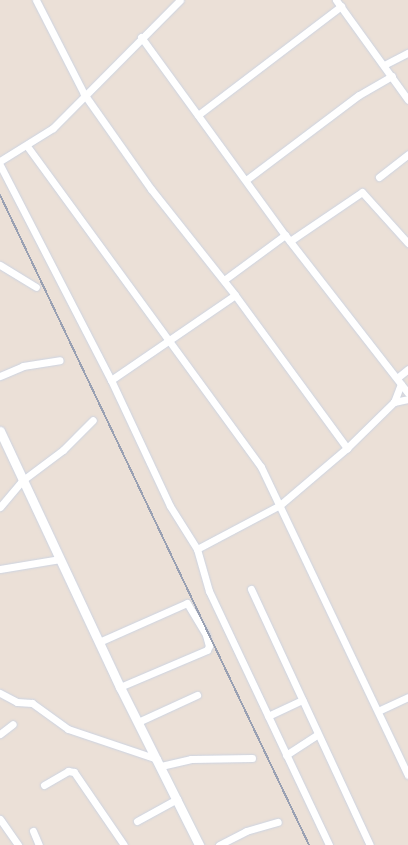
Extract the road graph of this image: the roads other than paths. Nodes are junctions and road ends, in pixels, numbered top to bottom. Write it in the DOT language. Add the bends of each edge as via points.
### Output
graph roads {
  1 [pos="36,0"];
  2 [pos="180,0"];
  3 [pos="338,3"];
  4 [pos="141,37"];
  5 [pos="408,54"];
  6 [pos="384,65"];
  7 [pos="392,76"];
  8 [pos="84,94"];
  9 [pos="408,100"];
  10 [pos="198,115"];
  11 [pos="27,146"];
  12 [pos="408,154"];
  13 [pos="0,160"];
  14 [pos="0,165"];
  15 [pos="379,176"];
  16 [pos="246,180"];
  17 [pos="285,235"];
  18 [pos="290,241"];
  19 [pos="408,243"];
  20 [pos="0,265"];
  21 [pos="224,280"];
  22 [pos="36,287"];
  23 [pos="235,295"];
  24 [pos="168,341"];
  25 [pos="60,360"];
  26 [pos="408,370"];
  27 [pos="0,376"];
  28 [pos="111,380"];
  29 [pos="399,381"];
  30 [pos="408,393"];
  31 [pos="408,398"];
  32 [pos="394,402"];
  33 [pos="93,420"];
  34 [pos="0,431"];
  35 [pos="347,448"];
  36 [pos="23,480"];
  37 [pos="280,505"];
  38 [pos="0,507"];
  39 [pos="197,549"];
  40 [pos="60,559"];
  41 [pos="0,569"];
  42 [pos="251,590"];
  43 [pos="99,642"];
  44 [pos="120,687"];
  45 [pos="0,693"];
  46 [pos="197,695"];
  47 [pos="408,697"];
  48 [pos="302,700"];
  49 [pos="378,711"];
  50 [pos="268,716"];
  51 [pos="138,722"];
  52 [pos="13,724"];
  53 [pos="0,734"];
  54 [pos="318,734"];
  55 [pos="286,755"];
  56 [pos="252,758"];
  57 [pos="159,762"];
  58 [pos="408,775"];
  59 [pos="44,784"];
  60 [pos="177,799"];
  61 [pos="0,820"];
  62 [pos="137,821"];
  63 [pos="278,822"];
  64 [pos="33,830"];
  65 [pos="18,845"];
  66 [pos="39,845"];
  67 [pos="124,845"];
  68 [pos="199,845"];
  69 [pos="219,845"];
  70 [pos="329,845"];
  71 [pos="370,845"];
  1 -- 8 [label="street"];
  2 -- 4 [label="street"];
  3 -- 6 [label="street"];
  3 -- 10 [label="street"];
  4 -- 8 [label="street"];
  4 -- 10 [label="street"];
  5 -- 6 [label="street"];
  6 -- 7 [label="street"];
  7 -- 9 [label="street"];
  7 -- 16 [label="street" via="359,95"];
  8 -- 11 [label="street" via="53,128"];
  8 -- 21 [label="street" via="151,189"];
  10 -- 16 [label="street"];
  11 -- 13 [label="street"];
  11 -- 24 [label="street"];
  12 -- 15 [label="street"];
  14 -- 28 [label="street"];
  16 -- 17 [label="street"];
  17 -- 18 [label="street"];
  17 -- 21 [label="street"];
  18 -- 19 [label="street" via="362,192"];
  18 -- 29 [label="street"];
  20 -- 22 [label="street"];
  21 -- 23 [label="street"];
  23 -- 24 [label="street"];
  23 -- 35 [label="street"];
  24 -- 28 [label="street"];
  24 -- 37 [label="street" via="256,460"];
  25 -- 27 [label="street" via="23,366"];
  26 -- 29 [label="street"];
  28 -- 39 [label="street" via="170,506"];
  29 -- 30 [label="street"];
  29 -- 32 [label="street"];
  31 -- 32 [label="street"];
  32 -- 35 [label="street"];
  33 -- 36 [label="street" via="63,450"];
  34 -- 36 [label="street"];
  35 -- 37 [label="street"];
  36 -- 38 [label="street"];
  36 -- 40 [label="street"];
  37 -- 39 [label="street"];
  37 -- 49 [label="street"];
  39 -- 50 [label="street" via="209,591"];
  40 -- 41 [label="street"];
  40 -- 43 [label="street"];
  42 -- 48 [label="street"];
  43 -- 44 [label="street"];
  43 -- 44 [label="street" via="188,603 206,635 207,650"];
  44 -- 51 [label="street"];
  45 -- 57 [label="street" via="17,702 32,704 68,729"];
  46 -- 51 [label="street"];
  47 -- 49 [label="street"];
  48 -- 50 [label="street"];
  48 -- 54 [label="street"];
  49 -- 58 [label="street"];
  50 -- 55 [label="street"];
  51 -- 57 [label="street"];
  52 -- 53 [label="street"];
  54 -- 55 [label="street"];
  54 -- 71 [label="street"];
  55 -- 70 [label="street"];
  56 -- 57 [label="street"];
  57 -- 60 [label="street"];
  59 -- 67 [label="street" via="68,771 74,772"];
  60 -- 62 [label="street"];
  60 -- 68 [label="street"];
  61 -- 65 [label="street"];
  63 -- 69 [label="street" via="246,831"];
  64 -- 66 [label="street"];
}
